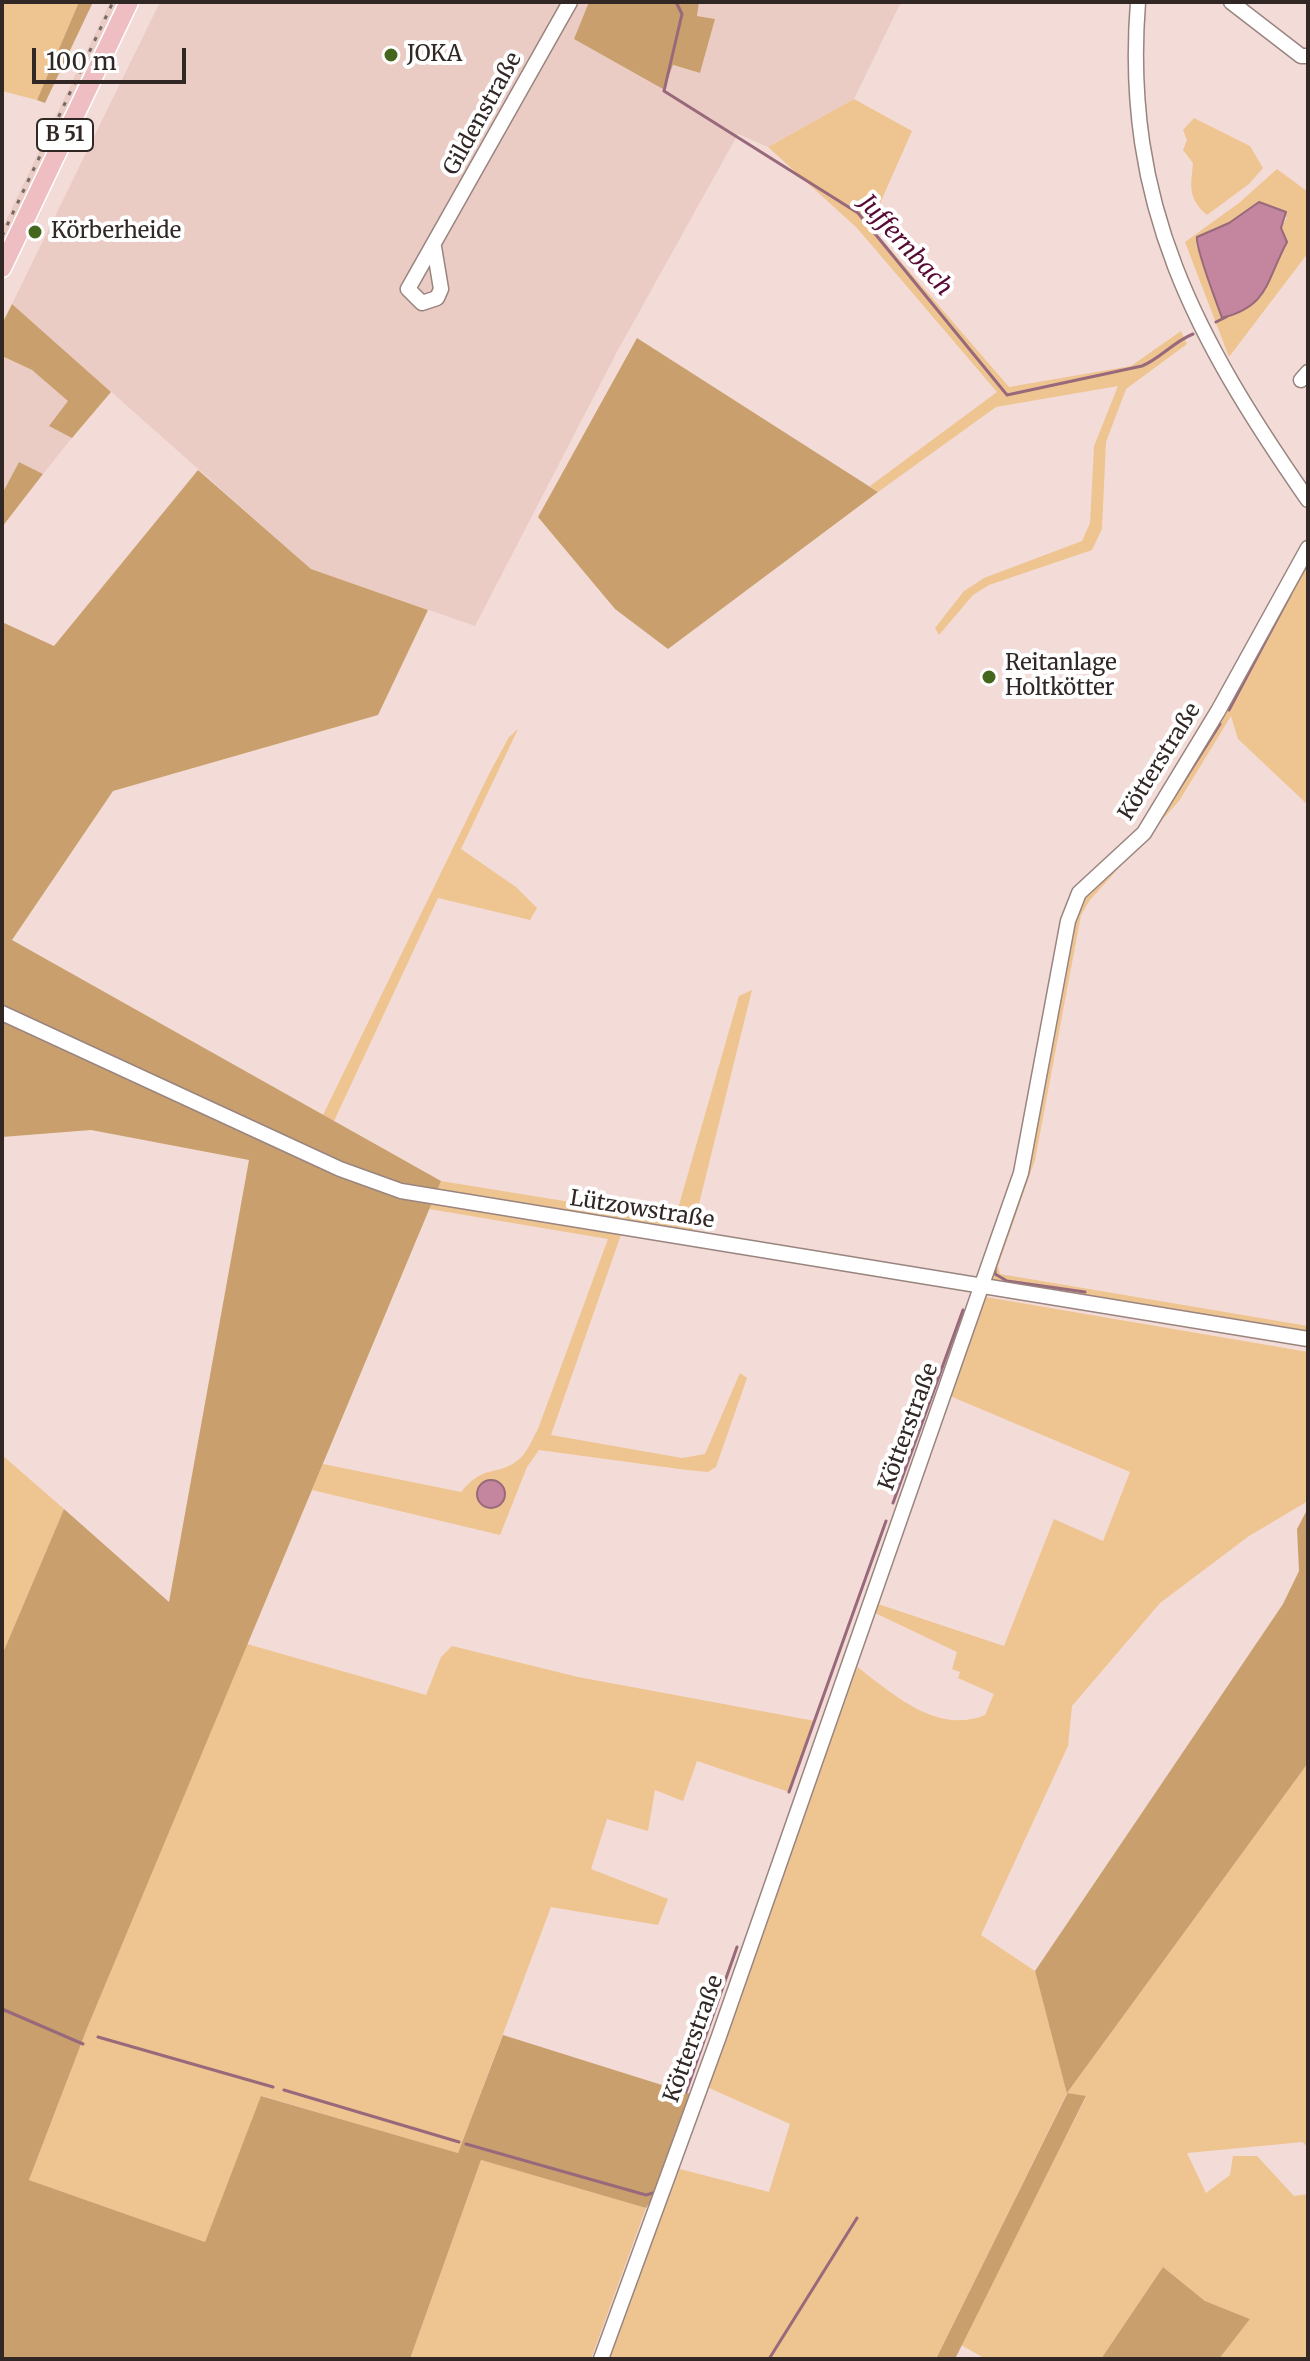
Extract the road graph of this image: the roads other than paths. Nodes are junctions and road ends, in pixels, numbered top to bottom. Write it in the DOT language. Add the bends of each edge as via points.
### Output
graph roads {
  1 [pos="129,2"];
  2 [pos="570,2"];
  3 [pos="1138,2"];
  4 [pos="1231,2"];
  5 [pos="1308,56"];
  6 [pos="434,247"];
  7 [pos="2,268"];
  8 [pos="1308,500"];
  9 [pos="1308,548"];
  10 [pos="2,1013"];
  11 [pos="982,1287"];
  12 [pos="1308,1339"];
  13 [pos="601,2359"];
  1 -- 7 [label="main road, B 51"];
  2 -- 6 [label="street, Gildenstraße"];
  3 -- 8 [label="street" via="1136,73 1146,166 1179,279 1223,373"];
  4 -- 5 [label="street" via="1301,56"];
  9 -- 11 [label="street, Kötterstraße" via="1144,833 1079,893 1068,921 1021,1173"];
  10 -- 11 [label="street, Lützowstraße" via="340,1169 401,1191"];
  11 -- 12 [label="street, Lützowstraße"];
  11 -- 13 [label="street, Kötterstraße"];
}
